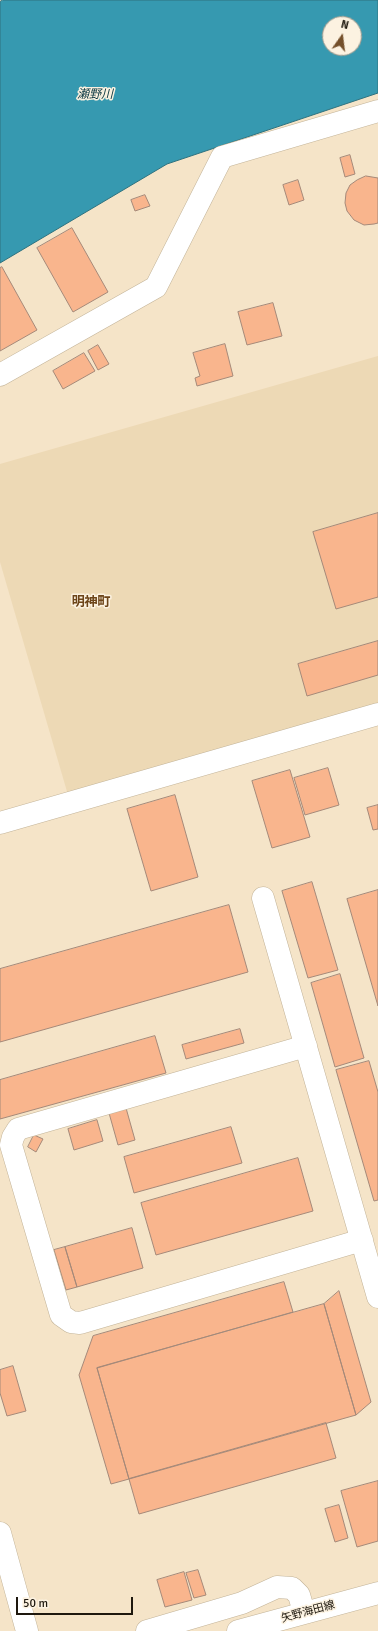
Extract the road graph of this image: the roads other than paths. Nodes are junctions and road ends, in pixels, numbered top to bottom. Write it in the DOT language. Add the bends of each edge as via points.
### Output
graph roads {
  1 [pos="378,111"];
  2 [pos="0,375"];
  3 [pos="378,714"];
  4 [pos="0,823"];
  5 [pos="263,898"];
  6 [pos="306,1046"];
  7 [pos="362,1240"];
  8 [pos="378,1297"];
  9 [pos="0,1533"];
  10 [pos="378,1593"];
  11 [pos="304,1612"];
  12 [pos="27,1631"];
  13 [pos="147,1631"];
  14 [pos="238,1631"];
  1 -- 2 [label="street" via="222,158 156,287"];
  3 -- 4 [label="street"];
  5 -- 6 [label="street"];
  6 -- 7 [label="street"];
  6 -- 7 [label="street" via="18,1129 11,1145 60,1315 71,1322 80,1323"];
  7 -- 8 [label="street"];
  9 -- 12 [label="street"];
  10 -- 11 [label="street, 矢野海田線"];
  11 -- 13 [label="street" via="299,1595 292,1588 277,1587 242,1603"];
  11 -- 14 [label="street, 矢野海田線"];
}
